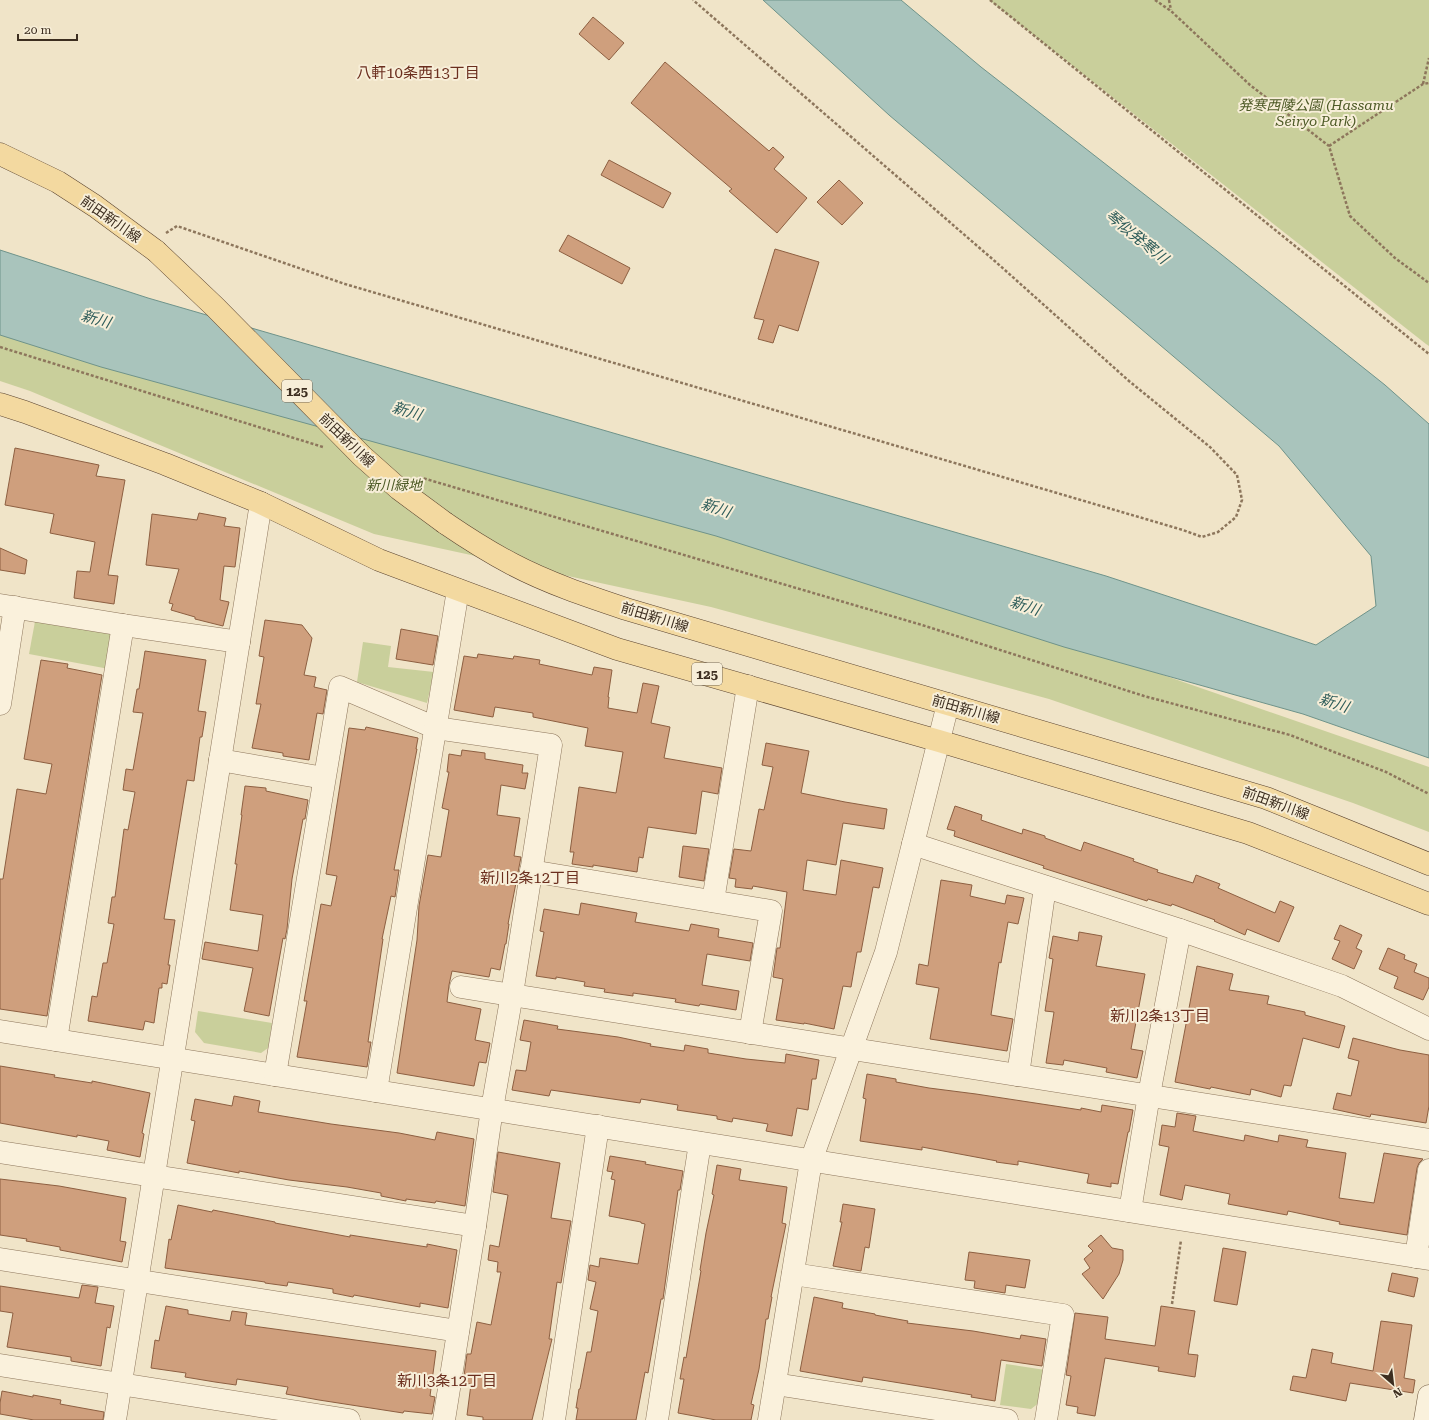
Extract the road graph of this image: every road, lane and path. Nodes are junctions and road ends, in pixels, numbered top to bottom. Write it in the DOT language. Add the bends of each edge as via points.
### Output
graph roads {
  1 [pos="693,0"];
  2 [pos="990,0"];
  3 [pos="1155,0"];
  4 [pos="1169,0"];
  5 [pos="1171,11"];
  6 [pos="1429,58"];
  7 [pos="1429,83"];
  8 [pos="1422,84"];
  9 [pos="1329,146"];
  10 [pos="0,154"];
  11 [pos="161,242"];
  12 [pos="1429,283"];
  13 [pos="0,346"];
  14 [pos="1429,354"];
  15 [pos="0,404"];
  16 [pos="327,448"];
  17 [pos="418,476"];
  18 [pos="261,503"];
  19 [pos="458,590"];
  20 [pos="8,606"];
  21 [pos="122,625"];
  22 [pos="239,642"];
  23 [pos="748,686"];
  24 [pos="0,704"];
  25 [pos="948,704"];
  26 [pos="436,728"];
  27 [pos="939,741"];
  28 [pos="220,760"];
  29 [pos="324,778"];
  30 [pos="1429,794"];
  31 [pos="913,844"];
  32 [pos="1429,864"];
  33 [pos="531,871"];
  34 [pos="1046,887"];
  35 [pos="713,901"];
  36 [pos="1429,904"];
  37 [pos="1180,930"];
  38 [pos="461,986"];
  39 [pos="512,994"];
  40 [pos="1429,1029"];
  41 [pos="0,1030"];
  42 [pos="750,1033"];
  43 [pos="56,1040"];
  44 [pos="851,1048"];
  45 [pos="173,1058"];
  46 [pos="274,1075"];
  47 [pos="1018,1075"];
  48 [pos="376,1091"];
  49 [pos="1149,1095"];
  50 [pos="492,1109"];
  51 [pos="598,1126"];
  52 [pos="1429,1140"];
  53 [pos="700,1142"];
  54 [pos="0,1152"];
  55 [pos="811,1161"];
  56 [pos="1429,1170"];
  57 [pos="154,1175"];
  58 [pos="1130,1211"];
  59 [pos="475,1226"];
  60 [pos="1182,1236"];
  61 [pos="1422,1258"];
  62 [pos="0,1259"];
  63 [pos="793,1274"];
  64 [pos="137,1280"];
  65 [pos="1172,1304"];
  66 [pos="458,1331"];
  67 [pos="0,1365"];
  68 [pos="121,1384"];
  69 [pos="775,1384"];
  70 [pos="1429,1396"];
  71 [pos="115,1420"];
  72 [pos="349,1420"];
  73 [pos="444,1420"];
  74 [pos="554,1420"];
  75 [pos="657,1420"];
  76 [pos="769,1420"];
  77 [pos="1007,1420"];
  78 [pos="1046,1420"];
  79 [pos="1425,1420"];
  1 -- 11 [label="path" via="1129,381 1210,447 1237,475 1242,500 1236,517 1218,532 1202,537 344,284 177,226"];
  2 -- 14 [label="path"];
  3 -- 5 [label="path"];
  4 -- 5 [label="path"];
  5 -- 9 [label="path" via="1250,85"];
  6 -- 8 [label="path"];
  7 -- 8 [label="path"];
  8 -- 9 [label="path"];
  9 -- 12 [label="path" via="1350,216 1395,258"];
  10 -- 11 [label="main road, 前田新川線 / 125" via="58,182 95,206"];
  11 -- 25 [label="main road, 前田新川線 / 125, bridge" via="215,308 362,456 399,489 475,544 513,565 588,596"];
  13 -- 16 [label="path"];
  15 -- 18 [label="main road, 125" via="165,464"];
  17 -- 30 [label="path" via="922,625 1144,696 1290,735 1386,772"];
  18 -- 19 [label="main road, 125" via="379,560"];
  18 -- 22 [label="street"];
  19 -- 23 [label="main road, 125" via="618,649"];
  19 -- 26 [label="street"];
  20 -- 21 [label="street"];
  20 -- 24 [label="street"];
  21 -- 22 [label="street"];
  21 -- 43 [label="street"];
  22 -- 28 [label="street"];
  23 -- 27 [label="main road, 125"];
  23 -- 35 [label="street"];
  25 -- 27 [label="street"];
  25 -- 32 [label="main road, 前田新川線 / 125" via="1266,798"];
  26 -- 29 [label="street" via="340,687"];
  26 -- 33 [label="street" via="552,745"];
  26 -- 48 [label="street"];
  27 -- 31 [label="street"];
  27 -- 36 [label="main road, 125" via="1248,833"];
  28 -- 29 [label="street"];
  28 -- 45 [label="street"];
  29 -- 46 [label="street"];
  31 -- 34 [label="street"];
  31 -- 44 [label="street" via="886,952"];
  33 -- 35 [label="street"];
  33 -- 39 [label="street"];
  34 -- 37 [label="street"];
  34 -- 47 [label="street"];
  35 -- 42 [label="street" via="771,911"];
  37 -- 40 [label="street" via="1342,986"];
  37 -- 49 [label="street"];
  38 -- 39 [label="street"];
  39 -- 42 [label="street"];
  39 -- 50 [label="street"];
  41 -- 43 [label="street"];
  42 -- 44 [label="street"];
  43 -- 45 [label="street"];
  44 -- 47 [label="street"];
  44 -- 55 [label="street"];
  45 -- 46 [label="street"];
  45 -- 57 [label="street"];
  46 -- 48 [label="street"];
  47 -- 49 [label="street"];
  48 -- 50 [label="street"];
  49 -- 52 [label="street"];
  49 -- 58 [label="street"];
  50 -- 51 [label="street"];
  50 -- 59 [label="street"];
  51 -- 53 [label="street"];
  51 -- 74 [label="street"];
  53 -- 55 [label="street"];
  53 -- 75 [label="street"];
  54 -- 57 [label="street"];
  55 -- 58 [label="street"];
  55 -- 63 [label="street"];
  56 -- 61 [label="street"];
  57 -- 59 [label="street"];
  57 -- 64 [label="street"];
  58 -- 61 [label="street"];
  59 -- 66 [label="street"];
  60 -- 65 [label="path"];
  62 -- 64 [label="street"];
  63 -- 69 [label="street"];
  63 -- 78 [label="street" via="1062,1315"];
  64 -- 66 [label="street"];
  64 -- 68 [label="street"];
  66 -- 73 [label="street"];
  67 -- 68 [label="street"];
  68 -- 71 [label="street"];
  68 -- 72 [label="street"];
  69 -- 76 [label="street"];
  69 -- 77 [label="street"];
  70 -- 79 [label="street"];
}
